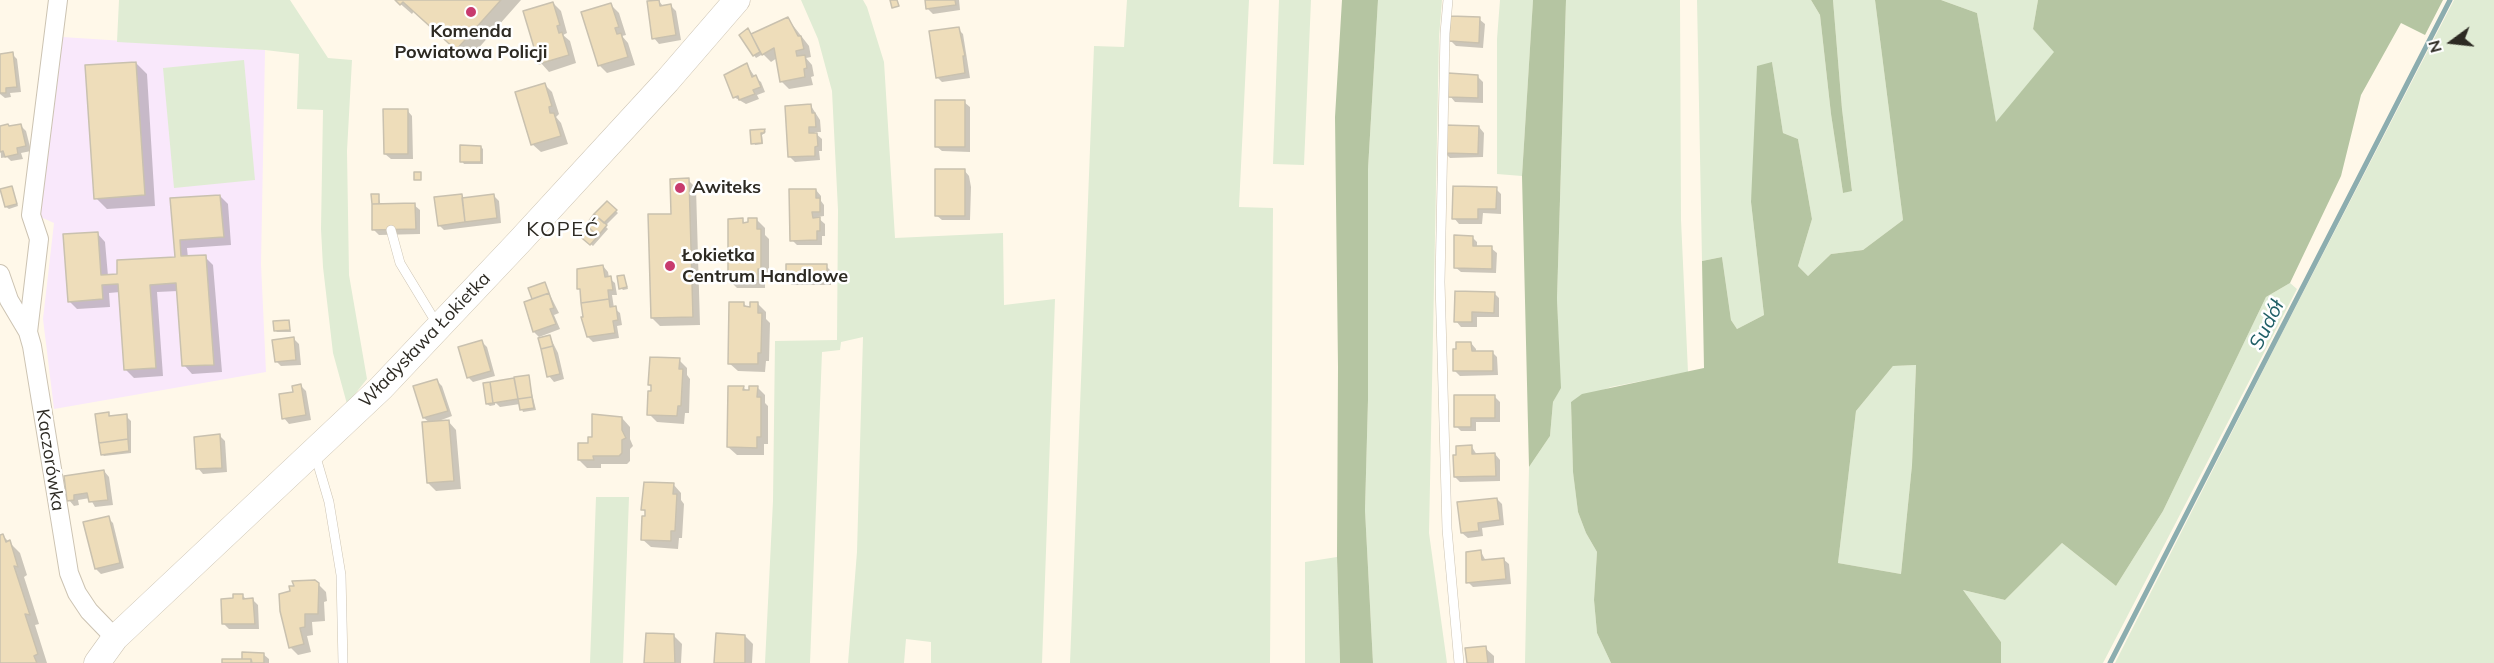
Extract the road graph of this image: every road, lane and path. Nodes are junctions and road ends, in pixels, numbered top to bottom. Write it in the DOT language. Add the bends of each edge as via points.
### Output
graph roads {
  1 [pos="58,0"];
  2 [pos="737,0"];
  3 [pos="1448,0"];
  4 [pos="392,230"];
  5 [pos="0,274"];
  6 [pos="438,327"];
  7 [pos="28,332"];
  8 [pos="314,452"];
  9 [pos="115,638"];
  10 [pos="96,663"];
  11 [pos="343,663"];
  12 [pos="1459,663"];
  1 -- 7 [label="street" via="31,215 39,239"];
  2 -- 6 [label="street, Władysława Łokietka"];
  3 -- 12 [label="lane" via="1440,282 1447,529"];
  4 -- 6 [label="lane" via="400,263"];
  5 -- 7 [label="street, Kaczorówka" via="9,300"];
  6 -- 8 [label="street, Władysława Łokietka"];
  7 -- 9 [label="street, Kaczorówka" via="69,573 89,611"];
  8 -- 9 [label="street, Władysława Łokietka"];
  8 -- 11 [label="lane" via="329,502 341,575"];
  9 -- 10 [label="street, Władysława Łokietka"];
}
